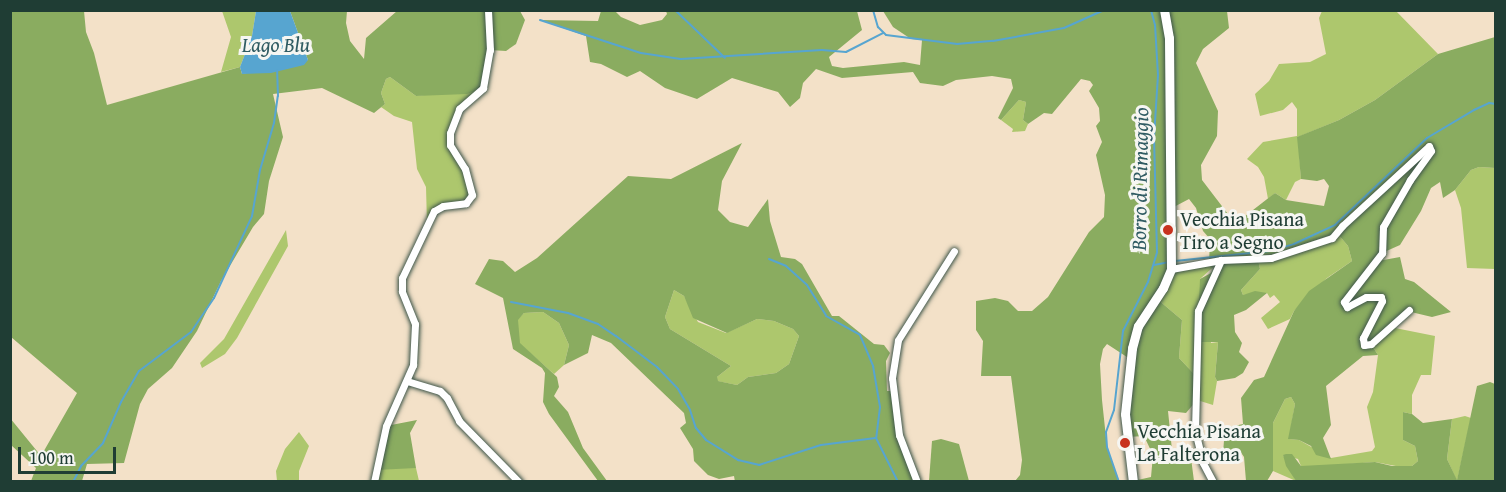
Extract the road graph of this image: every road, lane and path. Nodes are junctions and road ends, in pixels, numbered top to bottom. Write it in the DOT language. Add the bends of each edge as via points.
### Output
graph roads {
  1 [pos="488,10"];
  2 [pos="1164,10"];
  3 [pos="954,251"];
  4 [pos="1221,260"];
  5 [pos="1170,269"];
  6 [pos="1409,310"];
  7 [pos="407,381"];
  8 [pos="374,482"];
  9 [pos="519,482"];
  10 [pos="917,482"];
  11 [pos="1133,482"];
  12 [pos="1213,482"];
  1 -- 7 [label="street" via="490,50 483,88 459,109 450,133 450,145 465,169 472,195 466,203 434,211 402,278 415,334 413,366"];
  2 -- 5 [label="main road" via="1169,38"];
  3 -- 10 [label="street" via="898,340 892,378 898,435"];
  4 -- 5 [label="street"];
  4 -- 6 [label="street" via="1271,258 1332,238 1430,146 1431,151 1383,227 1382,253 1344,302 1347,307 1366,297 1381,297 1363,338 1364,345 1371,344"];
  4 -- 12 [label="street" via="1198,311 1195,431 1203,463"];
  5 -- 11 [label="main road" via="1163,288 1138,326 1132,348 1125,409"];
  7 -- 8 [label="street" via="383,435"];
  7 -- 9 [label="street" via="440,391 459,421"];
}
